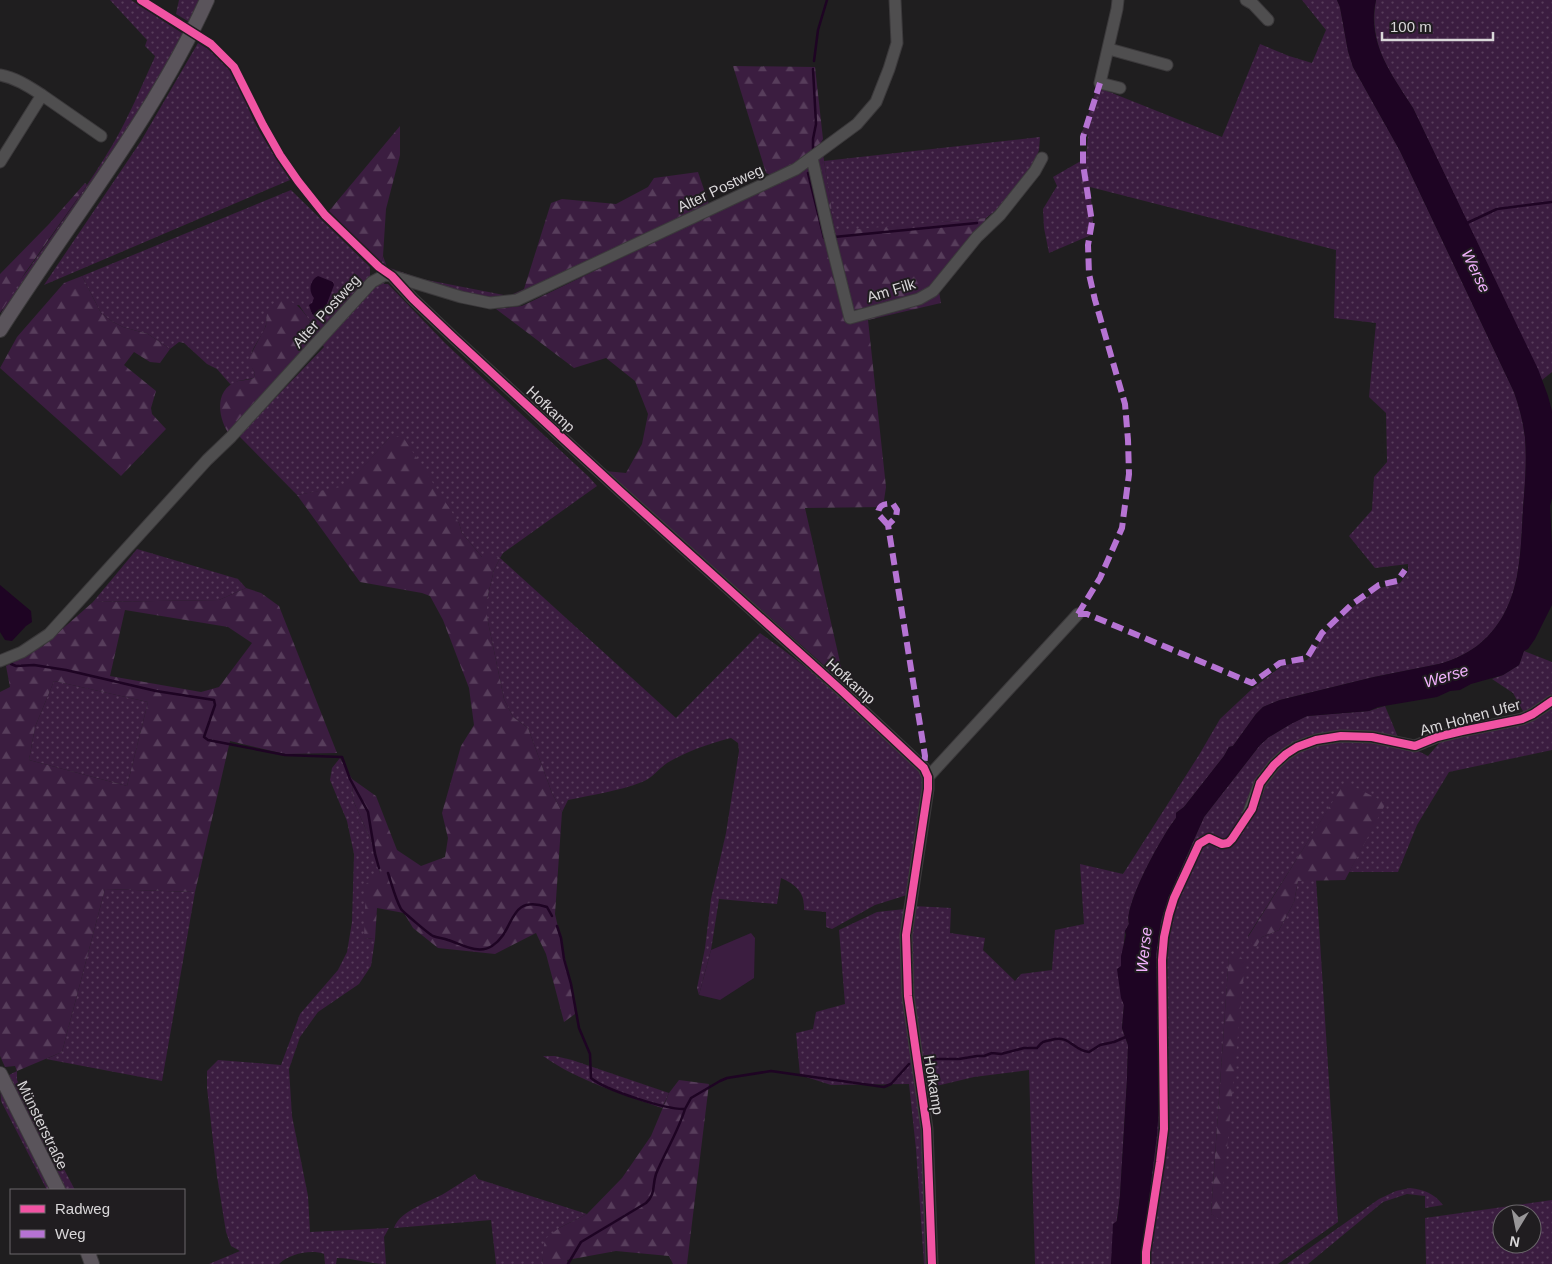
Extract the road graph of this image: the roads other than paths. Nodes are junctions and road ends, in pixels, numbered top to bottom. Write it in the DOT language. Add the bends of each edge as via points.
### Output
graph roads {
  1 [pos="208,0"];
  2 [pos="895,0"];
  3 [pos="1118,0"];
  4 [pos="1246,0"];
  5 [pos="1268,20"];
  6 [pos="1109,49"];
  7 [pos="1167,65"];
  8 [pos="0,75"];
  9 [pos="1120,88"];
  10 [pos="42,95"];
  11 [pos="101,136"];
  12 [pos="812,158"];
  13 [pos="1042,158"];
  14 [pos="0,162"];
  15 [pos="392,276"];
  16 [pos="0,330"];
  17 [pos="1078,614"];
  18 [pos="0,661"];
  19 [pos="1552,701"];
  20 [pos="928,777"];
  21 [pos="1249,812"];
  22 [pos="0,1074"];
  23 [pos="58,1189"];
  24 [pos="932,1264"];
  1 -- 16 [label="main road" via="143,118"];
  2 -- 12 [label="street, Alter Postweg" via="897,43 876,102 857,124"];
  3 -- 6 [label="street"];
  4 -- 5 [label="street"];
  6 -- 7 [label="street"];
  6 -- 9 [label="street" via="1100,82"];
  8 -- 10 [label="street" via="25,83"];
  10 -- 11 [label="street"];
  10 -- 14 [label="street"];
  12 -- 13 [label="street, Am Filk" via="850,318 919,299 933,291 977,237 1000,215"];
  12 -- 15 [label="street, Alter Postweg" via="796,169 516,300 490,303"];
  15 -- 18 [label="street, Alter Postweg" via="385,275 372,282 49,634 22,652"];
  15 -- 20 [label="street, Hofkamp" via="454,338 916,760"];
  17 -- 20 [label="street"];
  19 -- 21 [label="street, Am Hohen Ufer" via="1522,719 1462,731 1415,746 1372,737 1341,736 1316,740 1297,747 1274,764 1260,783"];
  20 -- 24 [label="street, Hofkamp" via="906,934 908,996 927,1129"];
  22 -- 23 [label="main road, Münsterstraße"];
}
